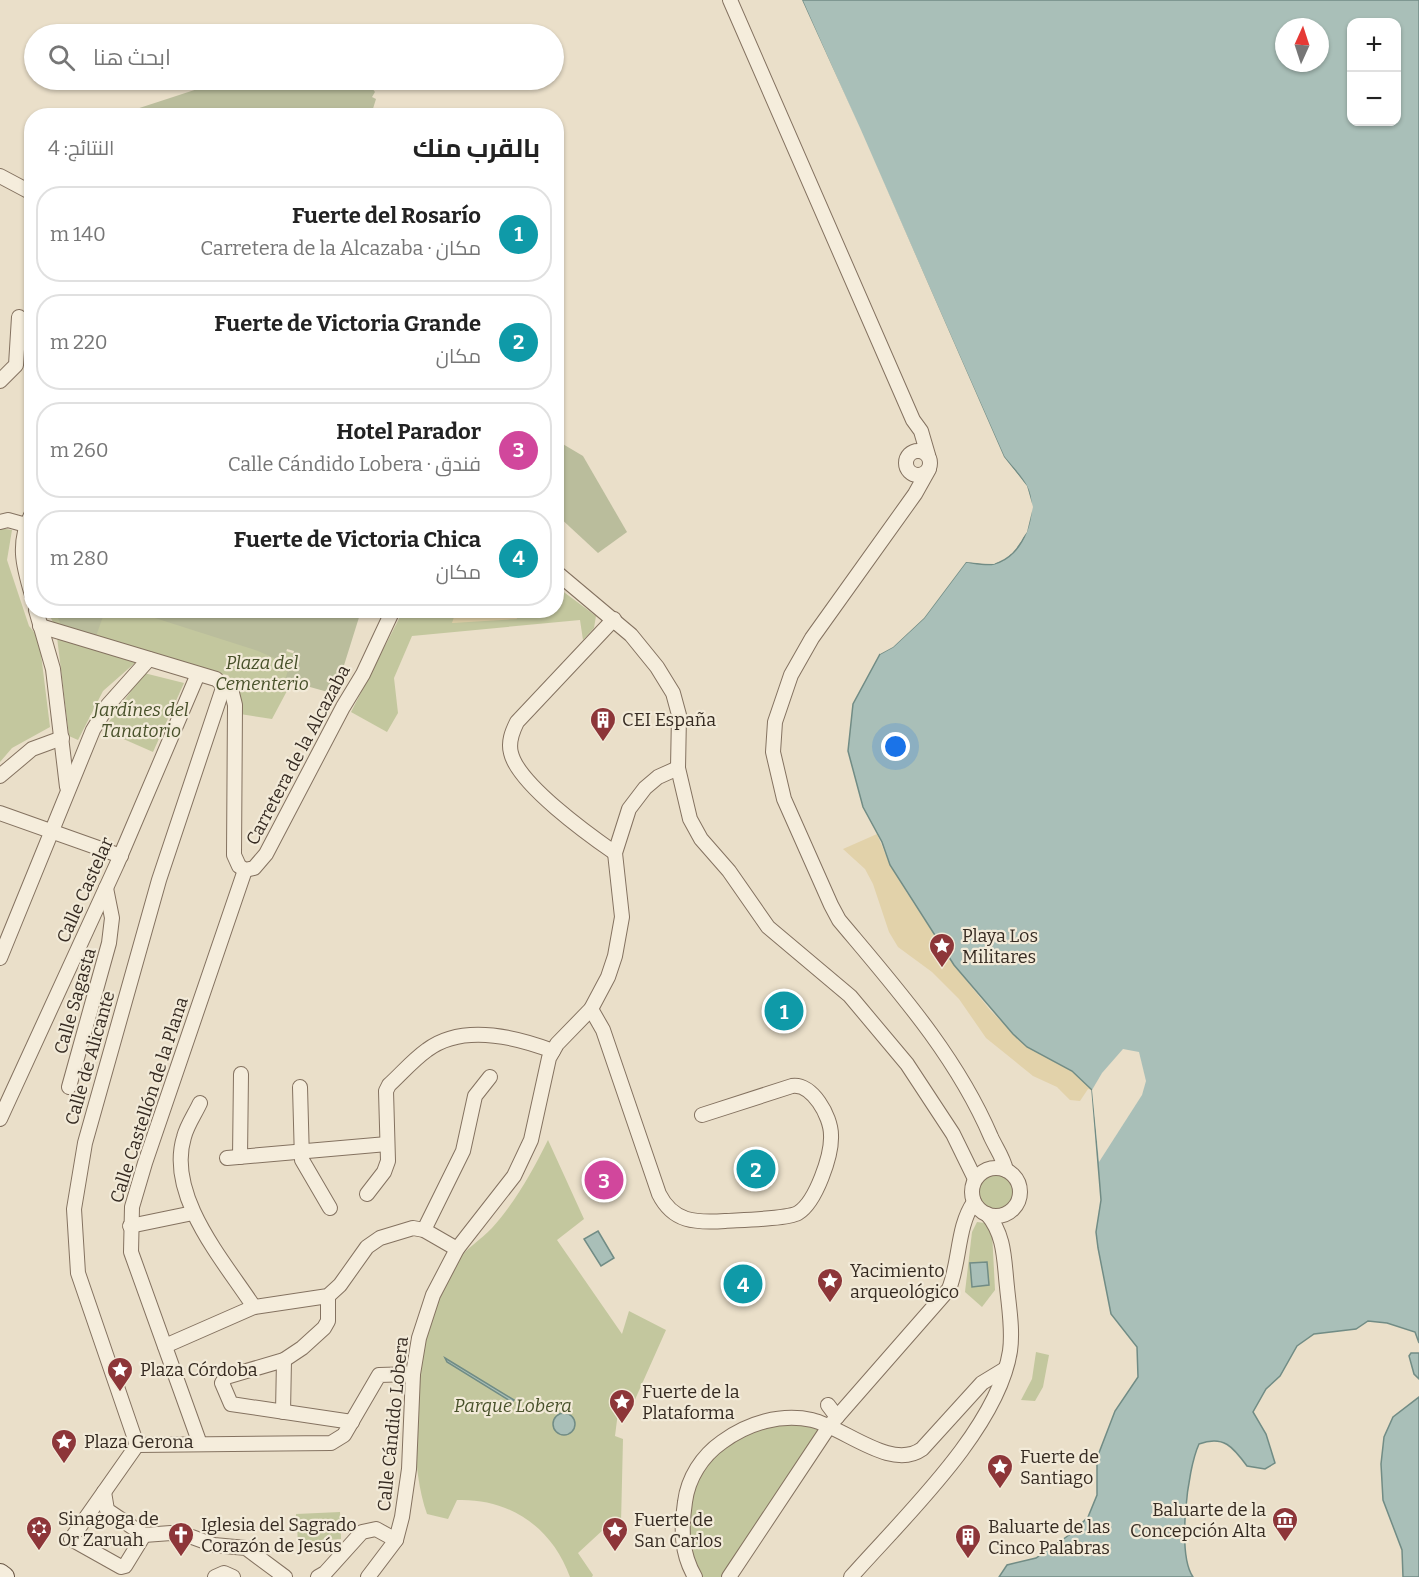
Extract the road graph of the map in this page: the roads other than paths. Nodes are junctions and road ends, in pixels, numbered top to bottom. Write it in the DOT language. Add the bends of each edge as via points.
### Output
graph roads {
  1 [pos="730,0"];
  2 [pos="0,176"];
  3 [pos="24,189"];
  4 [pos="19,316"];
  5 [pos="0,381"];
  6 [pos="913,420"];
  7 [pos="913,452"];
  8 [pos="928,462"];
  9 [pos="910,473"];
  10 [pos="905,505"];
  11 [pos="24,519"];
  12 [pos="0,522"];
  13 [pos="24,541"];
  14 [pos="24,565"];
  15 [pos="564,579"];
  16 [pos="38,618"];
  17 [pos="389,618"];
  18 [pos="614,620"];
  19 [pos="40,626"];
  20 [pos="148,658"];
  21 [pos="198,674"];
  22 [pos="224,685"];
  23 [pos="62,738"];
  24 [pos="678,768"];
  25 [pos="0,776"];
  26 [pos="67,789"];
  27 [pos="0,813"];
  28 [pos="51,830"];
  29 [pos="615,853"];
  30 [pos="121,856"];
  31 [pos="246,870"];
  32 [pos="106,888"];
  33 [pos="0,958"];
  34 [pos="591,1009"];
  35 [pos="553,1051"];
  36 [pos="241,1074"];
  37 [pos="490,1077"];
  38 [pos="69,1087"];
  39 [pos="300,1087"];
  40 [pos="200,1103"];
  41 [pos="702,1114"];
  42 [pos="0,1119"];
  43 [pos="387,1144"];
  44 [pos="301,1152"];
  45 [pos="990,1172"];
  46 [pos="367,1194"];
  47 [pos="974,1202"];
  48 [pos="330,1208"];
  49 [pos="1012,1209"];
  50 [pos="193,1213"];
  51 [pos="987,1214"];
  52 [pos="130,1226"];
  53 [pos="424,1230"];
  54 [pos="457,1249"];
  55 [pos="1004,1254"];
  56 [pos="328,1296"];
  57 [pos="254,1307"];
  58 [pos="165,1346"];
  59 [pos="284,1360"];
  60 [pos="1005,1368"];
  61 [pos="413,1374"];
  62 [pos="828,1405"];
  63 [pos="283,1412"];
  64 [pos="833,1421"];
  65 [pos="352,1422"];
  66 [pos="200,1444"];
  67 [pos="137,1445"];
  68 [pos="104,1492"];
  69 [pos="144,1535"];
  70 [pos="396,1540"];
  71 [pos="0,1574"];
  72 [pos="4,1577"];
  73 [pos="215,1577"];
  74 [pos="233,1577"];
  75 [pos="285,1577"];
  76 [pos="318,1577"];
  77 [pos="368,1577"];
  78 [pos="695,1577"];
  79 [pos="729,1577"];
  80 [pos="851,1577"];
  1 -- 6 [label="street"];
  2 -- 3 [label="street"];
  4 -- 5 [label="street" via="16,365"];
  6 -- 7 [label="street"];
  6 -- 8 [label="street" via="921,430"];
  7 -- 8 [label="street" via="921,451"];
  7 -- 9 [label="street" via="906,460"];
  8 -- 9 [label="street" via="921,475"];
  8 -- 10 [label="street"];
  9 -- 10 [label="street"];
  10 -- 45 [label="street" via="790,675 776,722 775,767 790,814 839,920 927,1027 972,1095 994,1143"];
  11 -- 12 [label="street"];
  13 -- 14 [label="street"];
  15 -- 18 [label="street"];
  16 -- 19 [label="street"];
  17 -- 31 [label="street, Carretera de la Alcazaba" via="266,854 254,868"];
  18 -- 24 [label="street" via="645,652 673,693 679,715"];
  18 -- 29 [label="street" via="517,722 510,746 517,766 563,814"];
  19 -- 20 [label="street"];
  19 -- 23 [label="street" via="53,669"];
  20 -- 21 [label="street"];
  20 -- 26 [label="street" via="99,717"];
  21 -- 22 [label="street"];
  21 -- 30 [label="street, Calle Castelar"];
  22 -- 31 [label="street, Carretera de la Alcazaba" via="232,693 237,725 234,855 238,866"];
  22 -- 67 [label="street, Calle de Alicante" via="156,891 85,1143 74,1209 78,1273"];
  23 -- 25 [label="street" via="32,749"];
  23 -- 26 [label="street"];
  24 -- 29 [label="street" via="658,777 637,798 629,809"];
  24 -- 45 [label="street" via="694,828 751,906 782,941 842,989 868,1017 921,1082 962,1151"];
  26 -- 28 [label="street"];
  27 -- 28 [label="street"];
  28 -- 30 [label="street"];
  28 -- 33 [label="street"];
  29 -- 34 [label="street, Calle Cándido Lobera" via="622,917 620,936 608,977"];
  30 -- 32 [label="street, Calle Castelar"];
  31 -- 52 [label="street, Calle Castellón de la Plana" via="145,1163"];
  32 -- 38 [label="street, Calle Sagasta" via="112,918 110,943"];
  32 -- 42 [label="street, Calle Castelar"];
  34 -- 35 [label="street, Calle Cándido Lobera"];
  34 -- 41 [label="street" via="603,1030 659,1194 673,1214 694,1222 795,1215 810,1201 831,1144 831,1132 810,1091 792,1086"];
  35 -- 43 [label="street" via="507,1037 466,1035 435,1044 389,1084"];
  35 -- 54 [label="street, Calle Cándido Lobera" via="536,1123 523,1158 497,1199"];
  36 -- 44 [label="street" via="233,1158"];
  37 -- 53 [label="street" via="475,1095 464,1151"];
  39 -- 44 [label="street"];
  40 -- 50 [label="street" via="182,1149 183,1178"];
  43 -- 44 [label="street"];
  43 -- 46 [label="street" via="387,1167"];
  44 -- 48 [label="street" via="304,1167"];
  45 -- 47 [label="street" via="972,1194"];
  45 -- 49 [label="street" via="1016,1179 1019,1196"];
  47 -- 51 [label="street"];
  47 -- 64 [label="street" via="966,1214 950,1289"];
  49 -- 51 [label="street" via="1000,1215"];
  49 -- 55 [label="street"];
  50 -- 52 [label="street"];
  50 -- 57 [label="street"];
  51 -- 55 [label="street" via="999,1232"];
  52 -- 58 [label="street, Calle Castellón de la Plana" via="131,1252"];
  53 -- 54 [label="street"];
  53 -- 56 [label="street" via="408,1229 373,1242"];
  54 -- 61 [label="street, Calle Cándido Lobera" via="441,1274 429,1305"];
  55 -- 60 [label="street" via="1011,1327"];
  56 -- 57 [label="street"];
  56 -- 59 [label="street" via="328,1321 324,1328"];
  57 -- 58 [label="street"];
  58 -- 66 [label="street, Calle Castellón de la Plana"];
  59 -- 63 [label="street"];
  59 -- 63 [label="street" via="223,1380 228,1403"];
  60 -- 64 [label="street" via="982,1383 922,1449 909,1456 884,1452"];
  60 -- 80 [label="street" via="1001,1386 984,1419"];
  61 -- 65 [label="street" via="379,1375"];
  61 -- 70 [label="street, Calle Cándido Lobera" via="408,1478"];
  62 -- 64 [label="street"];
  63 -- 65 [label="street"];
  64 -- 78 [label="street" via="770,1419 742,1429 708,1453 689,1484 683,1510 684,1551"];
  64 -- 79 [label="street"];
  65 -- 66 [label="street" via="340,1440 331,1443"];
  66 -- 67 [label="street"];
  67 -- 68 [label="street"];
  68 -- 69 [label="street" via="107,1510"];
  68 -- 69 [label="street" via="71,1539 121,1567"];
  69 -- 75 [label="street" via="171,1533 214,1545 246,1548"];
  70 -- 76 [label="street" via="376,1529 362,1532"];
  70 -- 77 [label="street, Calle Cándido Lobera"];
  71 -- 72 [label="main road"];
  73 -- 74 [label="street" via="224,1573"];
}
